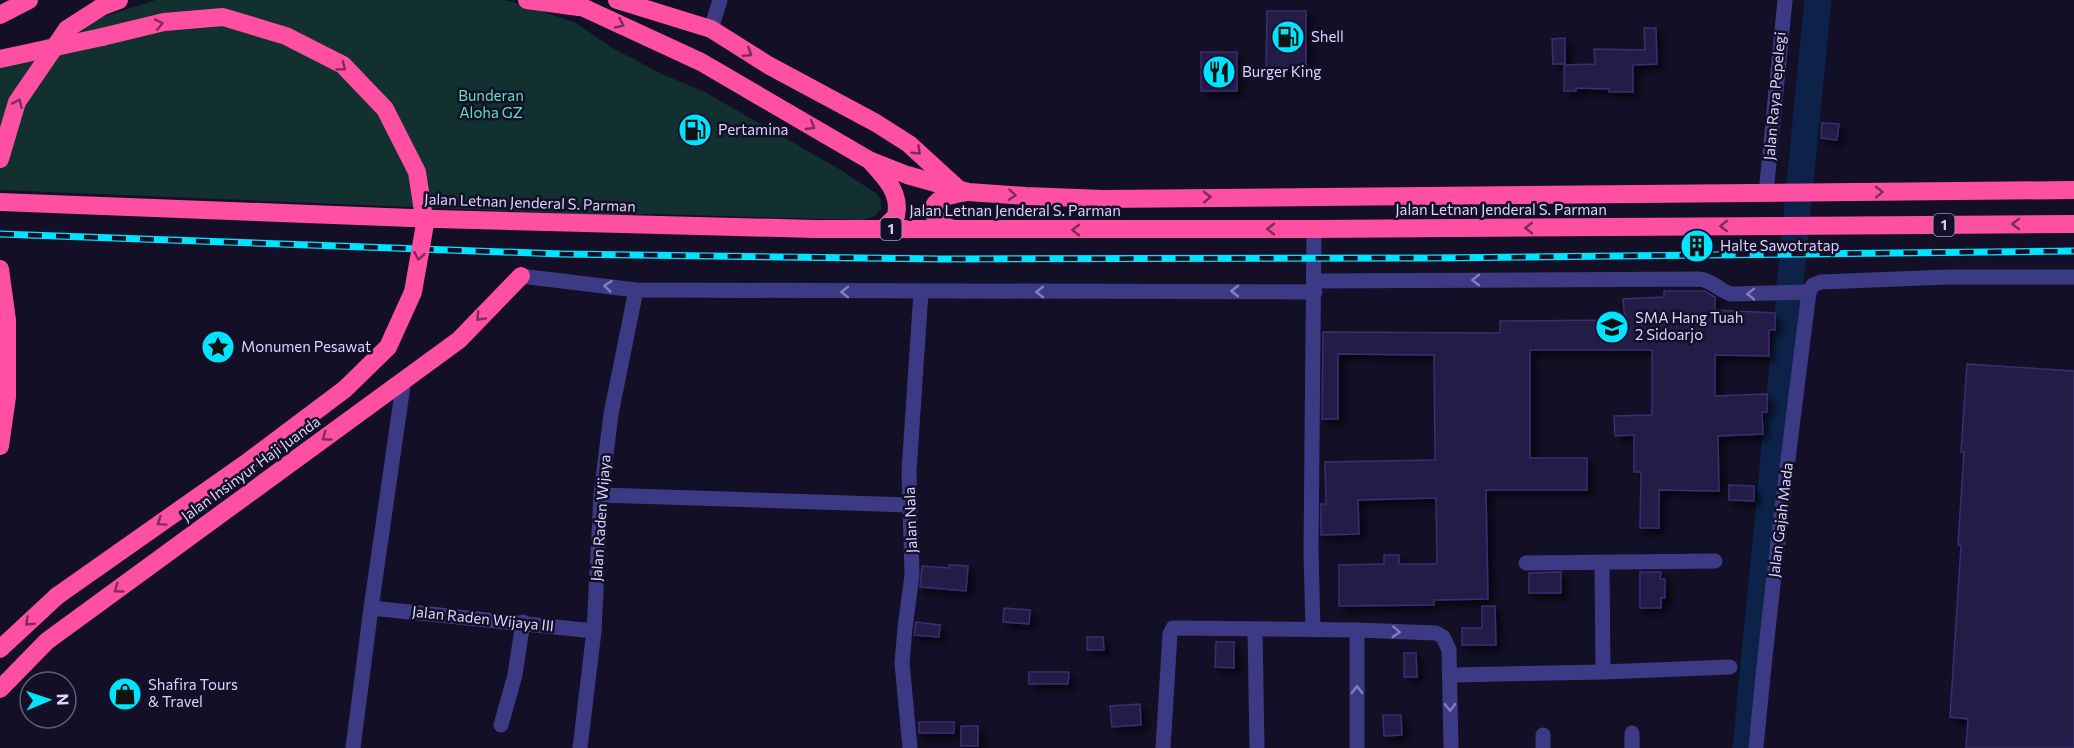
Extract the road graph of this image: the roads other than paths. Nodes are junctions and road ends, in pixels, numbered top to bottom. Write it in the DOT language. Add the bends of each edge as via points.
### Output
graph roads {
  1 [pos="29,0"];
  2 [pos="119,0"];
  3 [pos="527,0"];
  4 [pos="617,0"];
  5 [pos="720,0"];
  6 [pos="1785,0"];
  7 [pos="575,4"];
  8 [pos="0,15"];
  9 [pos="711,30"];
  10 [pos="0,59"];
  11 [pos="0,159"];
  12 [pos="869,160"];
  13 [pos="963,190"];
  14 [pos="2074,190"];
  15 [pos="1766,193"];
  16 [pos="0,202"];
  17 [pos="2074,224"];
  18 [pos="882,229"];
  19 [pos="1314,229"];
  20 [pos="962,230"];
  21 [pos="0,269"];
  22 [pos="521,276"];
  23 [pos="2074,277"];
  24 [pos="1315,287"];
  25 [pos="636,290"];
  26 [pos="921,292"];
  27 [pos="1809,292"];
  28 [pos="404,379"];
  29 [pos="0,446"];
  30 [pos="601,495"];
  31 [pos="910,505"];
  32 [pos="1715,561"];
  33 [pos="1602,562"];
  34 [pos="1526,563"];
  35 [pos="371,608"];
  36 [pos="523,622"];
  37 [pos="1255,629"];
  38 [pos="1313,629"];
  39 [pos="1357,630"];
  40 [pos="594,631"];
  41 [pos="0,649"];
  42 [pos="1730,667"];
  43 [pos="1603,672"];
  44 [pos="1450,675"];
  45 [pos="0,689"];
  46 [pos="501,724"];
  47 [pos="353,748"];
  48 [pos="580,748"];
  49 [pos="910,748"];
  50 [pos="1163,748"];
  51 [pos="1257,748"];
  52 [pos="1357,748"];
  53 [pos="1450,748"];
  54 [pos="1756,748"];
  1 -- 8 [label="highway"];
  11 -- 2 [label="highway, one-way, bridge" via="17,102 67,29"];
  3 -- 7 [label="highway, Jalan Letnan Jenderal S. Parman"];
  4 -- 9 [label="highway"];
  5 -- 9 [label="street"];
  6 -- 15 [label="street, Jalan Raya Pepelegi"];
  7 -- 12 [label="highway, Jalan Letnan Jenderal S. Parman, one-way" via="701,62"];
  9 -- 13 [label="highway, one-way" via="876,123 909,144"];
  10 -- 41 [label="highway, one-way, bridge" via="164,22 223,17 286,36 343,65 385,109 417,172 425,224 413,292 388,347 345,389 57,596"];
  12 -- 13 [label="highway, Jalan Letnan Jenderal S. Parman"];
  12 -- 18 [label="highway" via="897,199 896,216"];
  13 -- 15 [label="highway, Jalan Letnan Jenderal S. Parman, one-way" via="1103,199"];
  13 -- 20 [label="highway" via="939,200 933,211 935,219 944,226"];
  15 -- 14 [label="highway, Jalan Letnan Jenderal S. Parman, one-way"];
  16 -- 18 [label="highway, Jalan Letnan Jenderal S. Parman / 1" via="437,219"];
  17 -- 19 [label="highway, Jalan Letnan Jenderal S. Parman / 1, one-way"];
  18 -- 20 [label="highway, Jalan Letnan Jenderal S. Parman / 1"];
  19 -- 20 [label="highway, Jalan Letnan Jenderal S. Parman / 1, one-way"];
  19 -- 24 [label="street"];
  21 -- 29 [label="highway" via="7,320 8,397"];
  25 -- 22 [label="street, one-way"];
  22 -- 28 [label="highway, Jalan Insinyur Haji Juanda, one-way" via="459,340"];
  23 -- 27 [label="street" via="1821,282"];
  24 -- 26 [label="street, one-way"];
  27 -- 24 [label="street, one-way" via="1731,294 1699,279"];
  24 -- 38 [label="street"];
  26 -- 25 [label="street, one-way"];
  25 -- 30 [label="street, Jalan Raden Wijaya" via="611,414"];
  26 -- 31 [label="street, Jalan Nala"];
  27 -- 54 [label="street, Jalan Gajah Mada"];
  28 -- 35 [label="street"];
  28 -- 45 [label="highway, Jalan Insinyur Haji Juanda, one-way" via="47,641"];
  30 -- 31 [label="street"];
  30 -- 40 [label="street, Jalan Raden Wijaya"];
  31 -- 49 [label="street, Jalan Nala" via="912,575 903,663"];
  32 -- 33 [label="street"];
  33 -- 34 [label="street"];
  33 -- 43 [label="street"];
  35 -- 36 [label="street, Jalan Raden Wijaya III"];
  35 -- 47 [label="street"];
  36 -- 40 [label="street, Jalan Raden Wijaya III"];
  36 -- 46 [label="street" via="515,675"];
  37 -- 38 [label="street"];
  37 -- 50 [label="street" via="1173,628"];
  37 -- 51 [label="street"];
  38 -- 39 [label="street"];
  39 -- 44 [label="street, one-way" via="1436,633 1447,644"];
  52 -- 39 [label="street, one-way"];
  40 -- 48 [label="street, Jalan Raden Wijaya"];
  42 -- 43 [label="street"];
  43 -- 44 [label="street"];
  44 -- 53 [label="street, one-way"];
}
